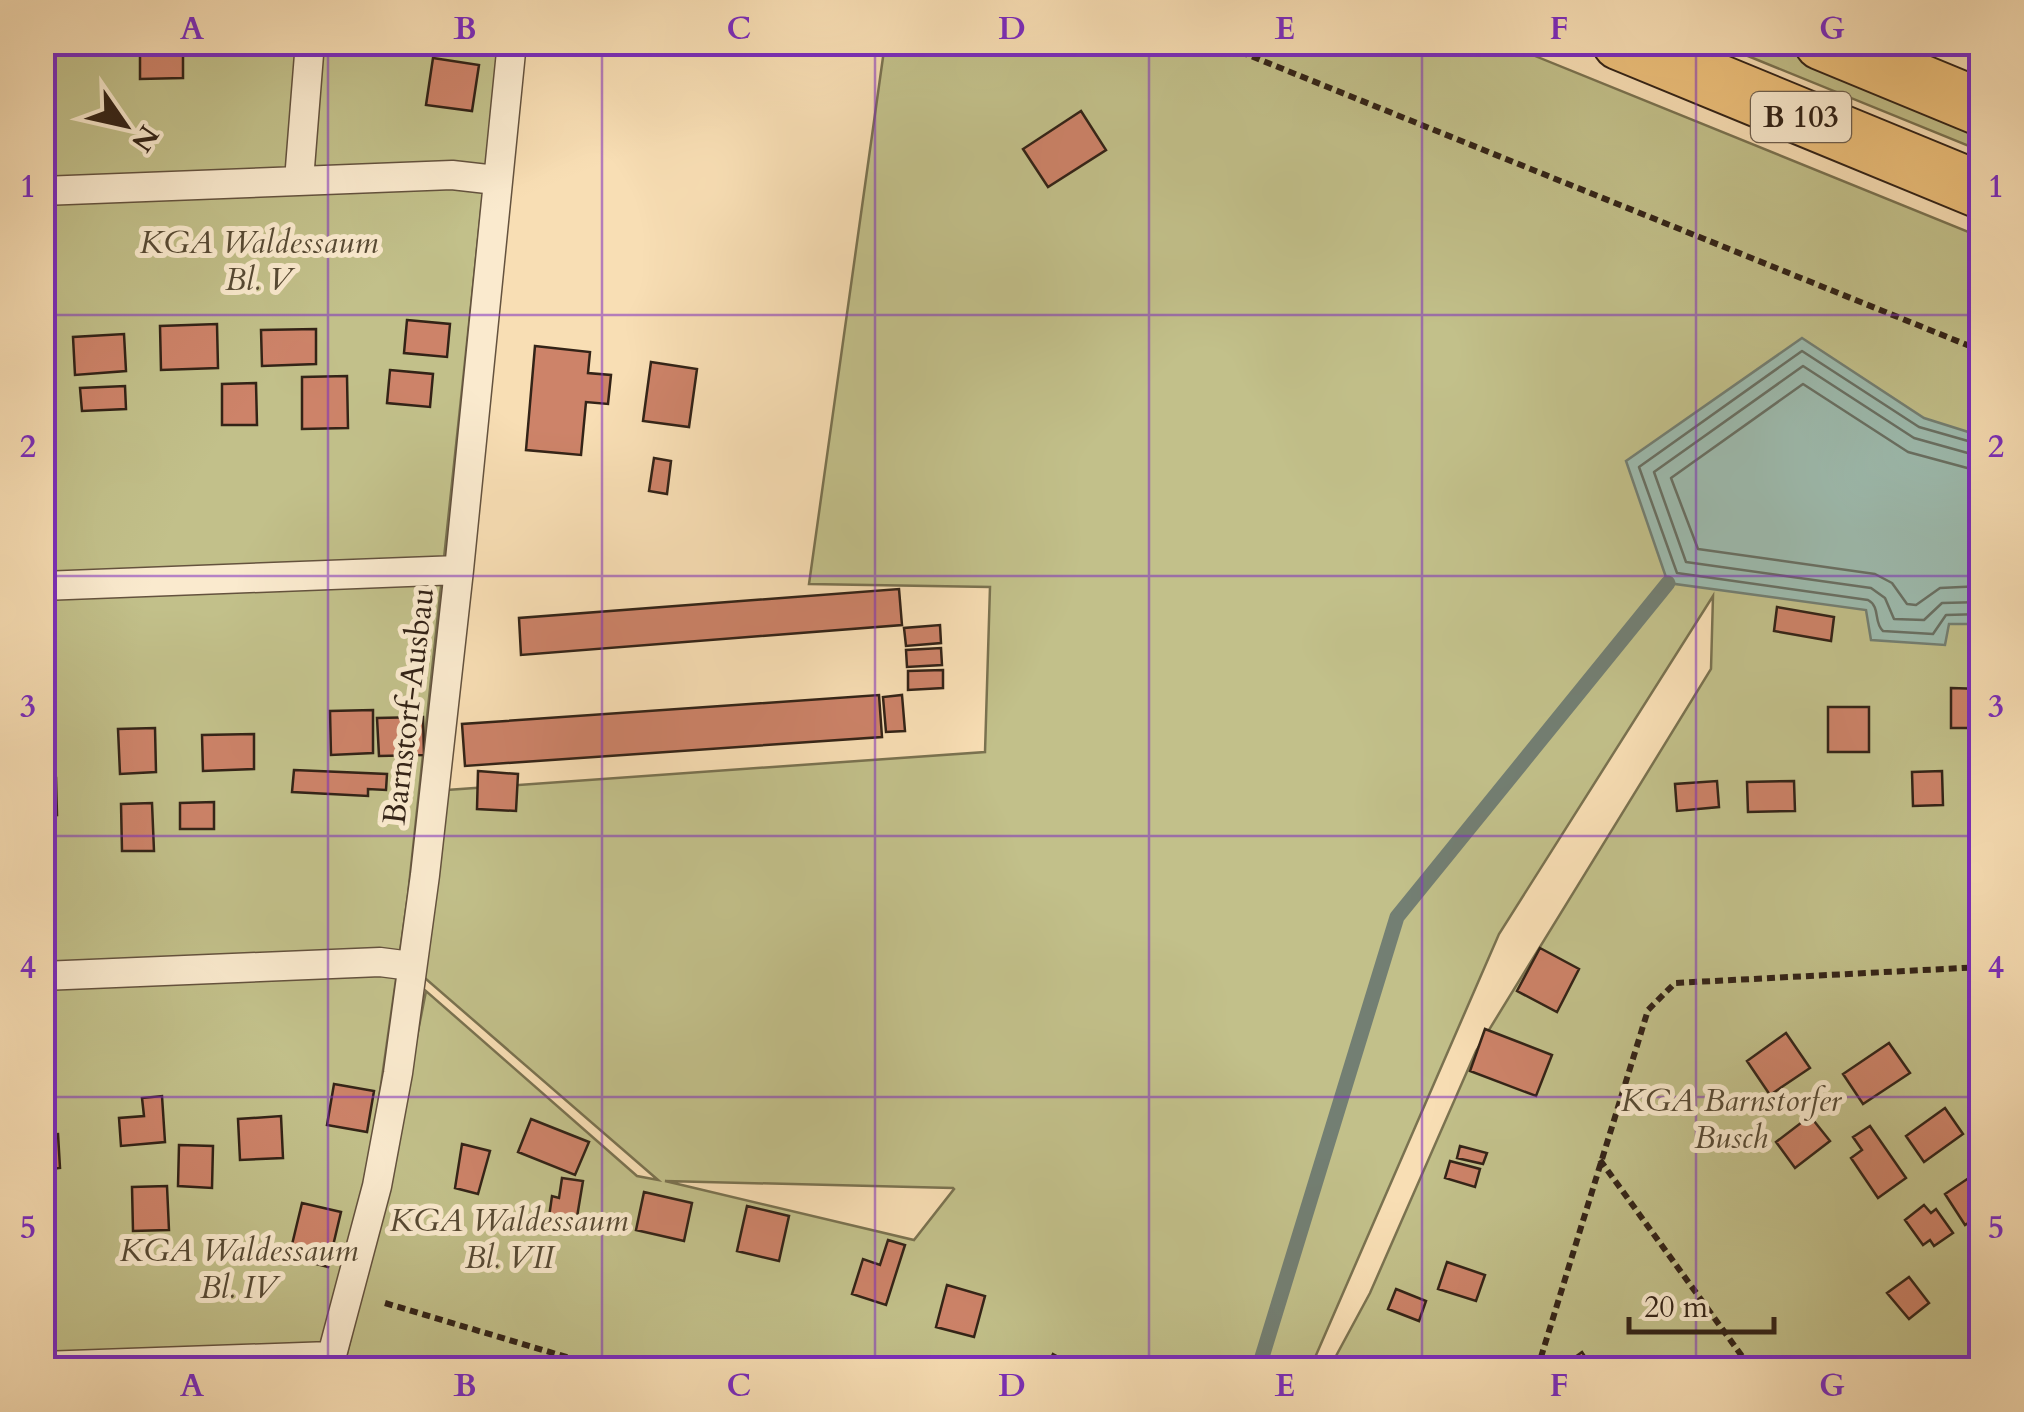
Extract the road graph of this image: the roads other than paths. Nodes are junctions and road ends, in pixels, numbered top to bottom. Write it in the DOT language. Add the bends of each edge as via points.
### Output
graph roads {
  1 [pos="310,42"];
  2 [pos="512,42"];
  3 [pos="1620,42"];
  4 [pos="1822,42"];
  5 [pos="1982,108"];
  6 [pos="299,180"];
  7 [pos="496,180"];
  8 [pos="1982,191"];
  9 [pos="42,192"];
  10 [pos="460,570"];
  11 [pos="42,586"];
  12 [pos="411,966"];
  13 [pos="42,976"];
  14 [pos="330,1363"];
  15 [pos="42,1366"];
  1 -- 6 [label="lane"];
  2 -- 7 [label="lane, Barnstorf-Ausbau"];
  3 -- 8 [label="highway, B 103"];
  4 -- 5 [label="highway, B 103"];
  6 -- 7 [label="lane"];
  6 -- 9 [label="lane"];
  7 -- 10 [label="lane, Barnstorf-Ausbau"];
  10 -- 11 [label="lane"];
  10 -- 12 [label="lane, Barnstorf-Ausbau"];
  12 -- 13 [label="lane"];
  12 -- 14 [label="lane, Barnstorf-Ausbau" via="377,1186"];
  14 -- 15 [label="lane"];
}
